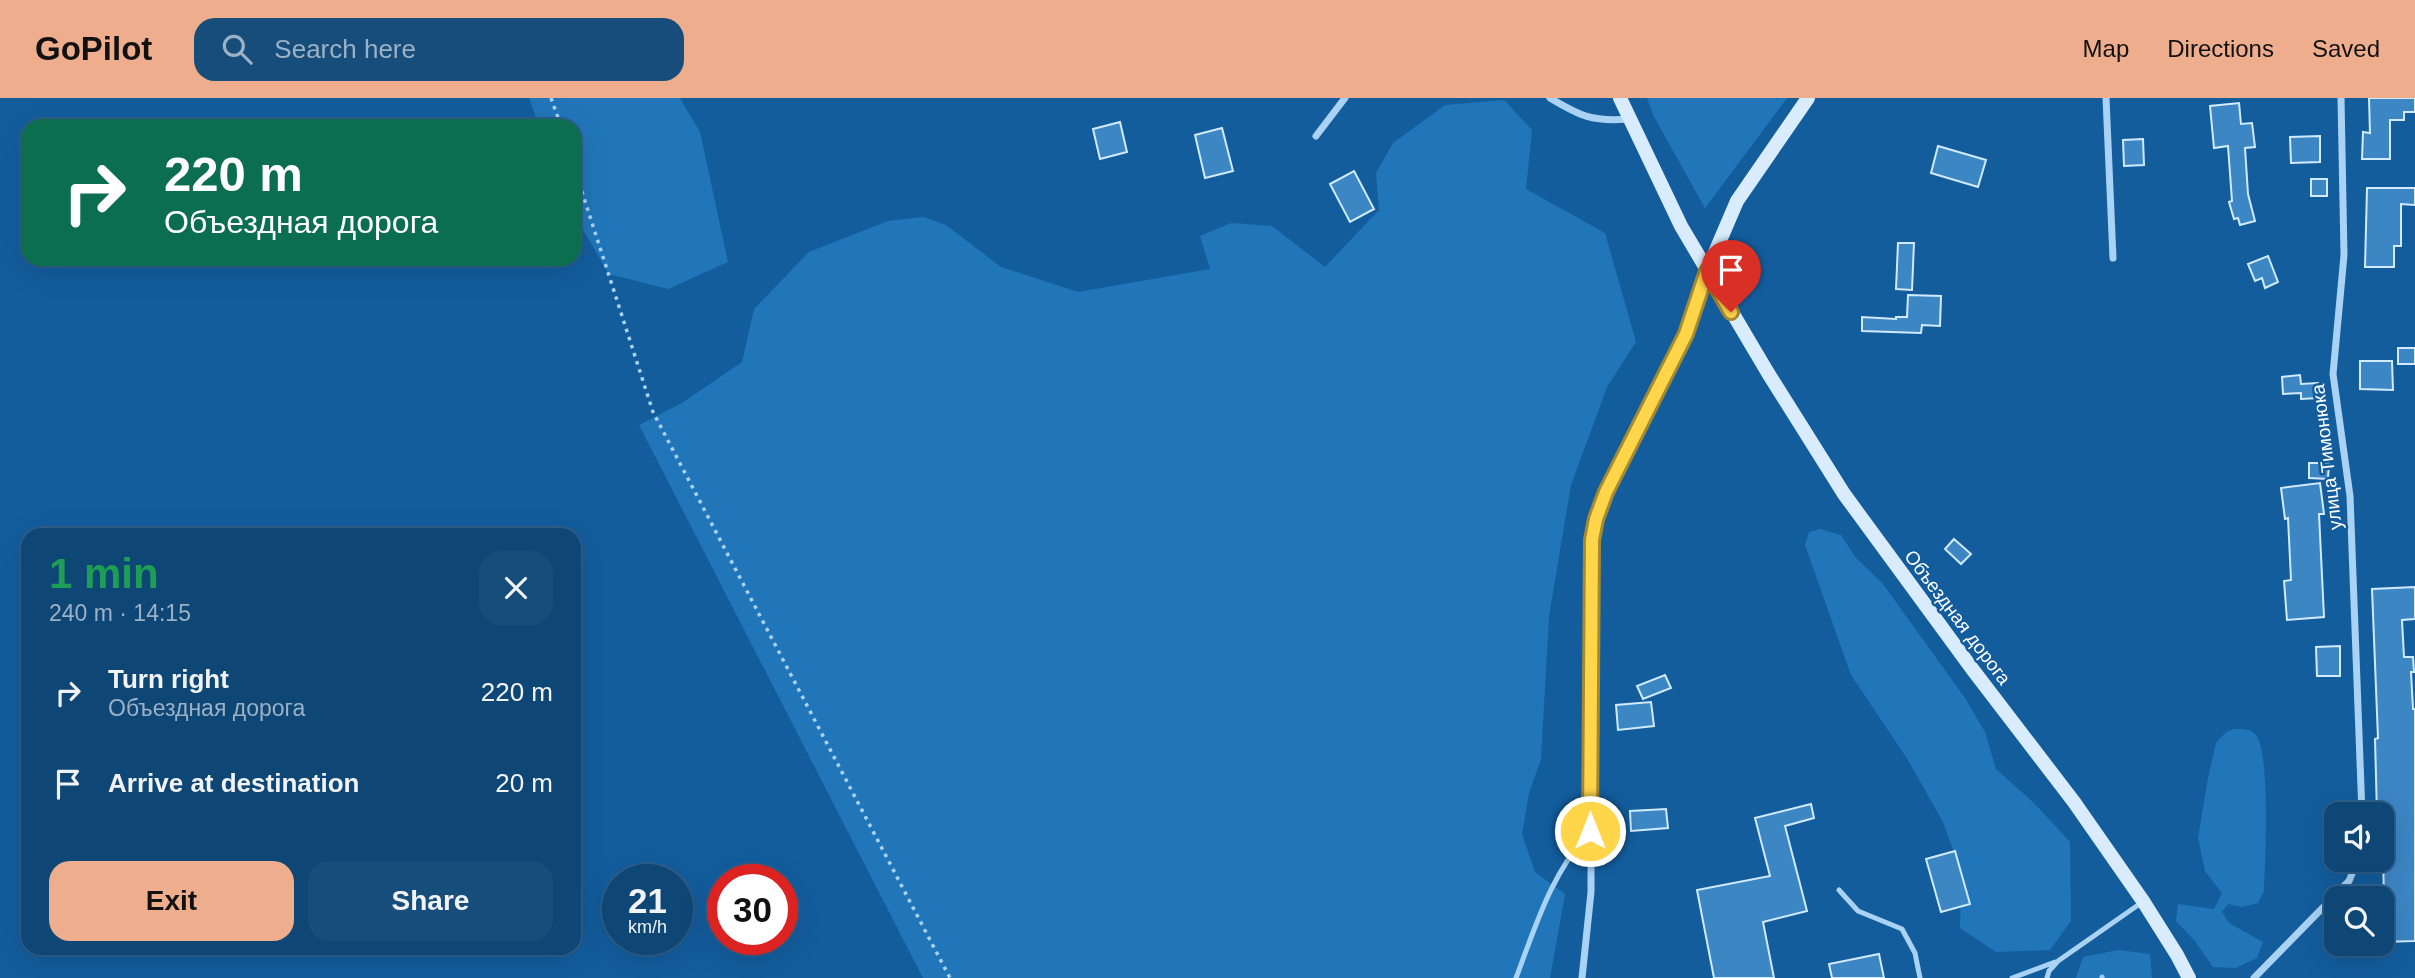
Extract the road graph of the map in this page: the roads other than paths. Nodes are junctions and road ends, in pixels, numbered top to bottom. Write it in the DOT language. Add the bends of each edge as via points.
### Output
graph roads {
  1 [pos="1345,98"];
  2 [pos="1550,98"];
  3 [pos="1620,98"];
  4 [pos="1808,98"];
  5 [pos="2106,98"];
  6 [pos="2341,98"];
  7 [pos="1629,119"];
  8 [pos="1316,136"];
  9 [pos="2113,258"];
  10 [pos="1707,271"];
  11 [pos="2362,802"];
  12 [pos="1590,831"];
  13 [pos="2352,872"];
  14 [pos="1839,890"];
  15 [pos="2143,901"];
  16 [pos="2058,961"];
  17 [pos="1516,978"];
  18 [pos="1582,978"];
  19 [pos="1920,978"];
  20 [pos="2012,978"];
  21 [pos="2047,978"];
  22 [pos="2189,978"];
  23 [pos="2254,978"];
  1 -- 8 [label="street"];
  2 -- 7 [label="street" via="1579,116"];
  3 -- 7 [label="street, Объездная дорога"];
  4 -- 10 [label="street" via="1737,201"];
  5 -- 9 [label="street"];
  6 -- 11 [label="street, улица Тимонюка" via="2344,255 2333,374 2350,496"];
  7 -- 10 [label="street, Объездная дорога"];
  10 -- 12 [label="street" via="1686,334 1596,519 1592,540"];
  10 -- 15 [label="street, Объездная дорога" via="1844,494"];
  12 -- 17 [label="lane" via="1570,853 1544,901"];
  12 -- 18 [label="street" via="1591,892"];
  13 -- 23 [label="street"];
  14 -- 19 [label="lane" via="1858,911 1902,929 1915,953"];
  15 -- 16 [label="lane"];
  15 -- 22 [label="street, Объездная дорога"];
  16 -- 20 [label="lane"];
  16 -- 21 [label="lane"];
}
